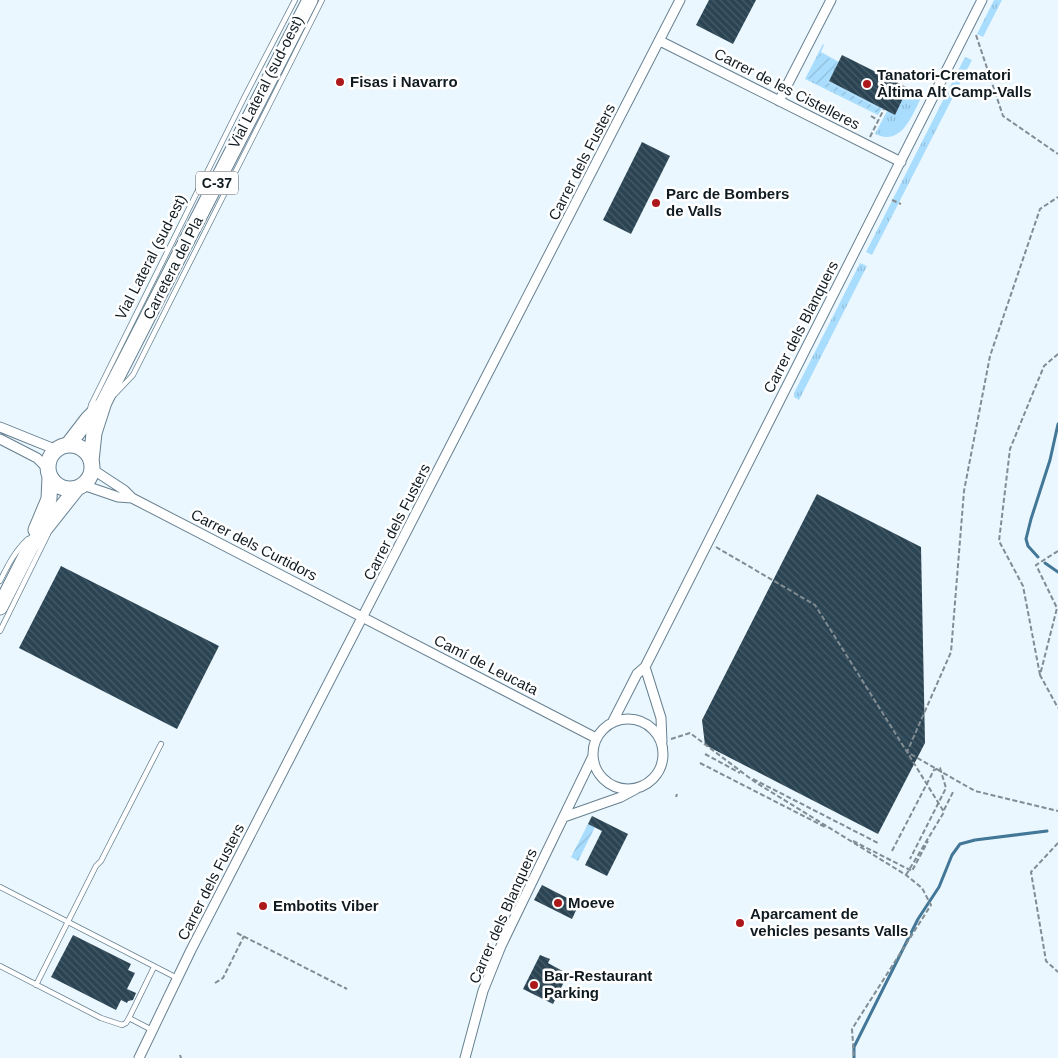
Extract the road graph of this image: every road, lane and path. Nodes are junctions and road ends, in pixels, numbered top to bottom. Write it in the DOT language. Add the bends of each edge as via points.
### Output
graph roads {
  1 [pos="295,0"];
  2 [pos="310,0"];
  3 [pos="322,0"];
  4 [pos="680,0"];
  5 [pos="831,0"];
  6 [pos="982,0"];
  7 [pos="972,21"];
  8 [pos="660,41"];
  9 [pos="779,101"];
  10 [pos="884,109"];
  11 [pos="871,116"];
  12 [pos="878,121"];
  13 [pos="871,134"];
  14 [pos="1058,154"];
  15 [pos="901,162"];
  16 [pos="1058,197"];
  17 [pos="892,200"];
  18 [pos="901,204"];
  19 [pos="1058,354"];
  20 [pos="103,406"];
  21 [pos="88,419"];
  22 [pos="0,427"];
  23 [pos="0,438"];
  24 [pos="63,448"];
  25 [pos="92,465"];
  26 [pos="49,473"];
  27 [pos="80,486"];
  28 [pos="132,498"];
  29 [pos="54,518"];
  30 [pos="33,539"];
  31 [pos="708,542"];
  32 [pos="1058,551"];
  33 [pos="0,581"];
  34 [pos="0,608"];
  35 [pos="363,617"];
  36 [pos="0,631"];
  37 [pos="645,667"];
  38 [pos="1040,675"];
  39 [pos="1058,708"];
  40 [pos="614,721"];
  41 [pos="596,738"];
  42 [pos="662,742"];
  43 [pos="161,744"];
  44 [pos="906,752"];
  45 [pos="705,754"];
  46 [pos="593,756"];
  47 [pos="700,763"];
  48 [pos="643,785"];
  49 [pos="953,792"];
  50 [pos="1058,811"];
  51 [pos="564,817"];
  52 [pos="878,843"];
  53 [pos="1058,843"];
  54 [pos="892,851"];
  55 [pos="910,859"];
  56 [pos="906,875"];
  57 [pos="0,887"];
  58 [pos="68,922"];
  59 [pos="237,933"];
  60 [pos="244,936"];
  61 [pos="0,966"];
  62 [pos="154,967"];
  63 [pos="1058,972"];
  64 [pos="178,979"];
  65 [pos="215,983"];
  66 [pos="36,985"];
  67 [pos="347,989"];
  68 [pos="129,1018"];
  69 [pos="153,1031"];
  70 [pos="139,1058"];
  71 [pos="465,1058"];
  72 [pos="854,1058"];
  1 -- 21 [label="lane, Vial Lateral (sud-est)" via="91,405"];
  2 -- 20 [label="main road, Carretera del Pla / C-37"];
  3 -- 20 [label="lane, Vial Lateral (sud-oest)" via="133,375"];
  4 -- 8 [label="street, Carrer dels Fusters"];
  5 -- 9 [label="street"];
  6 -- 7 [label="street, Carrer dels Blanquers"];
  7 -- 14 [label="path" via="1003,116"];
  7 -- 15 [label="street, Carrer dels Blanquers"];
  8 -- 9 [label="street, Carrer de les Cistelleres"];
  8 -- 35 [label="street, Carrer dels Fusters"];
  9 -- 15 [label="street, Carrer de les Cistelleres"];
  10 -- 12 [label="path"];
  11 -- 12 [label="path"];
  12 -- 13 [label="path"];
  15 -- 31 [label="street, Carrer dels Blanquers"];
  16 -- 44 [label="path" via="1040,209 990,356 964,491 952,652"];
  17 -- 18 [label="path"];
  19 -- 38 [label="path" via="1044,366 1010,449 998,541 1023,586"];
  20 -- 21 [label="main road, C-37"];
  20 -- 25 [label="main road, C-37" via="94,433"];
  21 -- 24 [label="main road, C-37"];
  22 -- 24 [label="street"];
  23 -- 26 [label="street" via="36,458"];
  24 -- 25 [label="main road" via="81,448"];
  24 -- 26 [label="main road, C-37" via="52,455"];
  25 -- 27 [label="main road, C-37" via="91,475"];
  25 -- 28 [label="street, Carrer dels Curtidors"];
  26 -- 27 [label="main road" via="63,488"];
  26 -- 30 [label="main road, C-37" via="47,506"];
  27 -- 28 [label="street, Carrer dels Curtidors"];
  27 -- 29 [label="main road, C-37"];
  28 -- 35 [label="street, Carrer dels Curtidors"];
  29 -- 30 [label="main road, C-37"];
  29 -- 36 [label="lane"];
  30 -- 33 [label="lane" via="19,548"];
  30 -- 34 [label="main road, C-37"];
  31 -- 37 [label="street, Carrer dels Blanquers"];
  31 -- 44 [label="path" via="815,604"];
  32 -- 38 [label="path" via="1036,565 1057,608"];
  35 -- 41 [label="street, Camí de Leucata"];
  35 -- 64 [label="street, Carrer dels Fusters"];
  37 -- 40 [label="street, Carrer dels Blanquers" via="637,674"];
  37 -- 42 [label="street" via="661,718"];
  38 -- 39 [label="path"];
  40 -- 41 [label="street"];
  40 -- 42 [label="street" via="632,718 645,722"];
  41 -- 46 [label="street"];
  42 -- 48 [label="street" via="664,755 661,767 654,778"];
  42 -- 56 [label="path" via="690,733 754,782"];
  43 -- 58 [label="lane"];
  44 -- 50 [label="path" via="975,791"];
  44 -- 56 [label="path" via="944,812"];
  45 -- 52 [label="path"];
  46 -- 48 [label="street" via="596,769 610,784 623,788"];
  46 -- 51 [label="street, Carrer dels Blanquers"];
  47 -- 49 [label="path" via="912,872"];
  48 -- 51 [label="street" via="621,797"];
  51 -- 71 [label="street, Carrer dels Blanquers" via="483,991"];
  53 -- 63 [label="path" via="1031,872 1046,961"];
  54 -- 55 [label="path" via="934,770 940,768 946,788"];
  56 -- 72 [label="path" via="922,888 931,906 852,1029"];
  57 -- 58 [label="lane"];
  58 -- 62 [label="lane"];
  58 -- 66 [label="lane"];
  59 -- 60 [label="path"];
  60 -- 65 [label="path" via="223,978"];
  60 -- 67 [label="path"];
  61 -- 66 [label="lane"];
  62 -- 64 [label="lane"];
  62 -- 68 [label="lane"];
  64 -- 69 [label="street, Carrer dels Fusters"];
  66 -- 68 [label="lane" via="116,1024 122,1025"];
  68 -- 69 [label="lane"];
  69 -- 70 [label="street, Carrer dels Fusters"];
}
